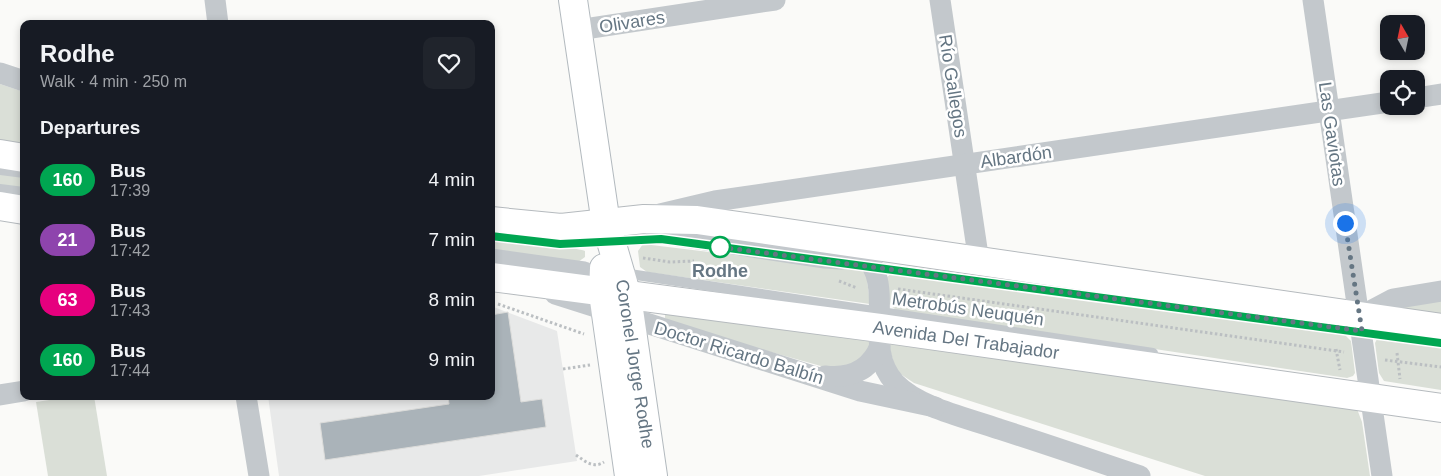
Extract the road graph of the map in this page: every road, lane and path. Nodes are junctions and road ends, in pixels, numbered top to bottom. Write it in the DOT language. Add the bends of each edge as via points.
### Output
graph roads {
  1 [pos="215,0"];
  2 [pos="573,0"];
  3 [pos="775,0"];
  4 [pos="940,0"];
  5 [pos="1312,0"];
  6 [pos="218,20"];
  7 [pos="578,30"];
  8 [pos="0,73"];
  9 [pos="20,80"];
  10 [pos="1441,94"];
  11 [pos="1425,97"];
  12 [pos="1380,103"];
  13 [pos="1329,111"];
  14 [pos="0,154"];
  15 [pos="20,157"];
  16 [pos="964,165"];
  17 [pos="0,170"];
  18 [pos="20,172"];
  19 [pos="0,189"];
  20 [pos="20,192"];
  21 [pos="0,206"];
  22 [pos="20,209"];
  23 [pos="495,221"];
  24 [pos="651,235"];
  25 [pos="495,236"];
  26 [pos="607,236"];
  27 [pos="845,242"];
  28 [pos="495,255"];
  29 [pos="495,259"];
  30 [pos="652,260"];
  31 [pos="979,262"];
  32 [pos="702,263"];
  33 [pos="652,266"];
  34 [pos="874,267"];
  35 [pos="495,269"];
  36 [pos="504,278"];
  37 [pos="831,280"];
  38 [pos="903,282"];
  39 [pos="618,288"];
  40 [pos="862,289"];
  41 [pos="895,289"];
  42 [pos="904,290"];
  43 [pos="1441,291"];
  44 [pos="903,297"];
  45 [pos="495,303"];
  46 [pos="570,323"];
  47 [pos="1360,324"];
  48 [pos="568,328"];
  49 [pos="1441,328"];
  50 [pos="880,329"];
  51 [pos="588,337"];
  52 [pos="1335,342"];
  53 [pos="1441,343"];
  54 [pos="1397,347"];
  55 [pos="1336,350"];
  56 [pos="1166,355"];
  57 [pos="1350,355"];
  58 [pos="1376,358"];
  59 [pos="1398,361"];
  60 [pos="596,364"];
  61 [pos="1441,367"];
  62 [pos="563,369"];
  63 [pos="804,373"];
  64 [pos="1341,377"];
  65 [pos="1400,384"];
  66 [pos="1370,388"];
  67 [pos="20,392"];
  68 [pos="0,395"];
  69 [pos="247,400"];
  70 [pos="935,407"];
  71 [pos="1441,408"];
  72 [pos="576,455"];
  73 [pos="607,459"];
  74 [pos="259,476"];
  75 [pos="629,476"];
  76 [pos="653,476"];
  77 [pos="1140,476"];
  78 [pos="1382,476"];
  1 -- 6 [label="street"];
  2 -- 7 [label="main road, Coronel Jorge Rodhe"];
  3 -- 7 [label="street, Olivares"];
  4 -- 16 [label="street, Río Gallegos"];
  5 -- 13 [label="street, Las Gaviotas"];
  7 -- 26 [label="main road, Coronel Jorge Rodhe"];
  8 -- 9 [label="street"];
  10 -- 11 [label="street"];
  12 -- 13 [label="street, Albardón"];
  13 -- 16 [label="street, Albardón"];
  13 -- 47 [label="street, Las Gaviotas"];
  14 -- 15 [label="main road"];
  16 -- 24 [label="street, Albardón" via="715,201"];
  16 -- 31 [label="street, Río Gallegos"];
  17 -- 18 [label="lane"];
  19 -- 20 [label="lane"];
  21 -- 22 [label="main road"];
  23 -- 26 [label="main road"];
  24 -- 24 [label="street" via="661,226 859,255 825,258"];
  24 -- 26 [label="main road"];
  24 -- 27 [label="main road" via="697,220"];
  24 -- 30 [label="path"];
  25 -- 26 [label="lane, Metrobús Neuquén" via="553,243"];
  26 -- 34 [label="lane, Metrobús Neuquén" via="661,239"];
  26 -- 39 [label="main road, Coronel Jorge Rodhe"];
  27 -- 31 [label="main road"];
  27 -- 34 [label="street" via="864,253"];
  28 -- 39 [label="lane"];
  29 -- 35 [label="street" via="584,272 588,277 583,281"];
  30 -- 32 [label="path"];
  30 -- 33 [label="path"];
  30 -- 39 [label="path"];
  31 -- 47 [label="main road"];
  34 -- 47 [label="lane, Metrobús Neuquén"];
  34 -- 50 [label="street, Doctor Ricardo Balbín" via="878,280"];
  36 -- 39 [label="main road, Avenida Del Trabajador"];
  37 -- 40 [label="path"];
  38 -- 42 [label="path"];
  39 -- 50 [label="main road, Avenida Del Trabajador"];
  39 -- 63 [label="street, Doctor Ricardo Balbín"];
  39 -- 75 [label="main road, Coronel Jorge Rodhe"];
  39 -- 76 [label="main road, Coronel Jorge Rodhe"];
  41 -- 42 [label="path"];
  42 -- 44 [label="path"];
  42 -- 55 [label="path"];
  43 -- 47 [label="street" via="1393,299"];
  45 -- 48 [label="path"];
  46 -- 48 [label="path"];
  47 -- 49 [label="main road"];
  47 -- 53 [label="lane, Metrobús Neuquén"];
  47 -- 66 [label="street, Las Gaviotas"];
  48 -- 51 [label="path"];
  50 -- 56 [label="lane, Metrobús Neuquén"];
  50 -- 63 [label="street" via="867,367 839,377"];
  50 -- 66 [label="main road, Avenida Del Trabajador"];
  50 -- 70 [label="street, Doctor Ricardo Balbín" via="883,362 897,384 910,395"];
  52 -- 55 [label="path"];
  54 -- 59 [label="path"];
  55 -- 57 [label="path"];
  55 -- 64 [label="path"];
  58 -- 59 [label="path"];
  59 -- 61 [label="path"];
  59 -- 65 [label="path"];
  60 -- 62 [label="path"];
  63 -- 70 [label="street, Doctor Ricardo Balbín" via="875,395"];
  66 -- 71 [label="main road, Avenida Del Trabajador"];
  66 -- 78 [label="street, Las Gaviotas"];
  67 -- 68 [label="street"];
  69 -- 74 [label="street"];
  70 -- 77 [label="street, Doctor Ricardo Balbín"];
  72 -- 73 [label="path" via="596,466"];
}
